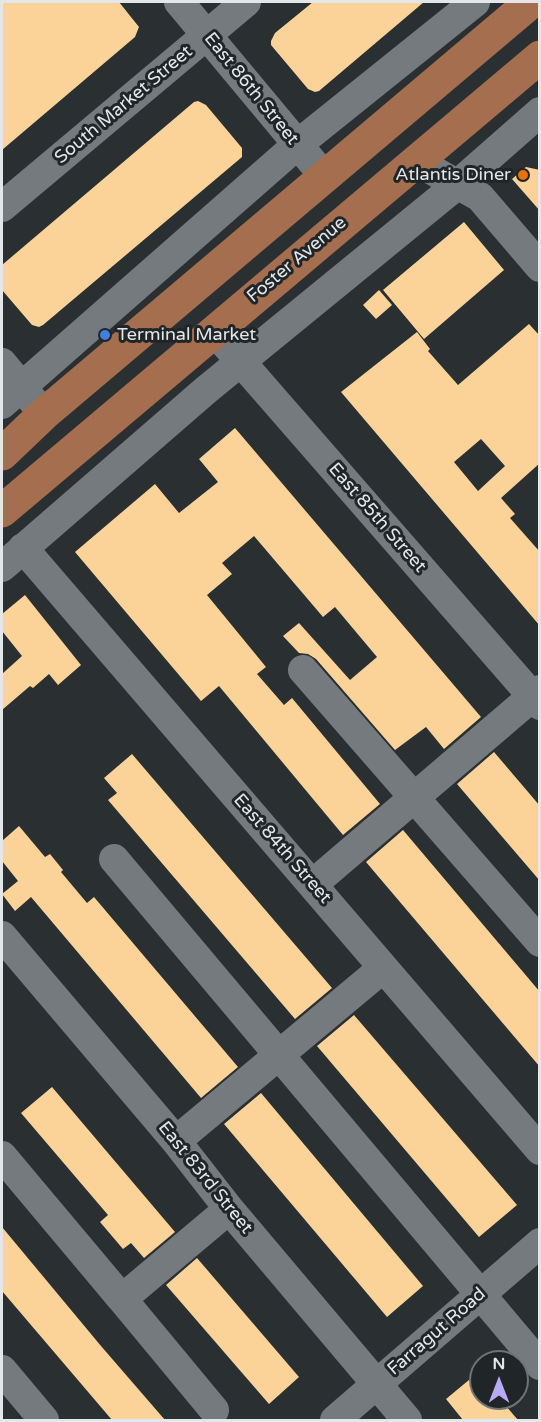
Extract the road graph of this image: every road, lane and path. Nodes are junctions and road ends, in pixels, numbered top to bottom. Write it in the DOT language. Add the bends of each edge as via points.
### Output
graph roads {
  1 [pos="179,2"];
  2 [pos="246,2"];
  3 [pos="475,2"];
  4 [pos="531,2"];
  5 [pos="207,34"];
  6 [pos="540,57"];
  7 [pos="540,112"];
  8 [pos="297,145"];
  9 [pos="416,161"];
  10 [pos="324,176"];
  11 [pos="457,185"];
  12 [pos="2,207"];
  13 [pos="540,267"];
  14 [pos="214,331"];
  15 [pos="241,362"];
  16 [pos="2,363"];
  17 [pos="12,396"];
  18 [pos="44,414"];
  19 [pos="2,454"];
  20 [pos="2,512"];
  21 [pos="12,558"];
  22 [pos="303,670"];
  23 [pos="537,697"];
  24 [pos="414,798"];
  25 [pos="114,860"];
  26 [pos="313,884"];
  27 [pos="2,936"];
  28 [pos="540,942"];
  29 [pos="383,968"];
  30 [pos="279,1055"];
  31 [pos="176,1141"];
  32 [pos="540,1150"];
  33 [pos="2,1156"];
  34 [pos="229,1209"];
  35 [pos="540,1244"];
  36 [pos="481,1295"];
  37 [pos="122,1299"];
  38 [pos="540,1365"];
  39 [pos="2,1370"];
  40 [pos="377,1385"];
  41 [pos="214,1410"];
  42 [pos="44,1420"];
  43 [pos="335,1420"];
  44 [pos="407,1420"];
  1 -- 5 [label="street, East 86th Street"];
  2 -- 5 [label="street, South Market Street"];
  3 -- 8 [label="street"];
  4 -- 10 [label="main road"];
  5 -- 8 [label="street, East 86th Street"];
  5 -- 12 [label="street, South Market Street"];
  6 -- 9 [label="main road, Foster Avenue"];
  7 -- 11 [label="street"];
  8 -- 10 [label="street, East 86th Street"];
  8 -- 17 [label="street"];
  9 -- 11 [label="street"];
  9 -- 14 [label="main road, Foster Avenue"];
  10 -- 18 [label="main road"];
  11 -- 13 [label="street" via="480,197"];
  11 -- 15 [label="street"];
  14 -- 15 [label="street, East 85th Street"];
  14 -- 20 [label="main road, Foster Avenue"];
  15 -- 21 [label="street"];
  15 -- 23 [label="street, East 85th Street"];
  16 -- 17 [label="street"];
  17 -- 18 [label="street"];
  18 -- 19 [label="main road"];
  21 -- 26 [label="street, East 84th Street"];
  22 -- 24 [label="street"];
  23 -- 24 [label="street"];
  24 -- 26 [label="street"];
  24 -- 28 [label="street"];
  25 -- 30 [label="street"];
  26 -- 29 [label="street, East 84th Street"];
  27 -- 31 [label="street, East 83rd Street"];
  29 -- 30 [label="street"];
  29 -- 32 [label="street, East 84th Street"];
  30 -- 31 [label="street"];
  30 -- 36 [label="street"];
  31 -- 34 [label="street, East 83rd Street"];
  33 -- 37 [label="street"];
  34 -- 37 [label="street"];
  34 -- 40 [label="street, East 83rd Street"];
  35 -- 36 [label="street, Farragut Road"];
  36 -- 38 [label="street"];
  36 -- 40 [label="street, Farragut Road"];
  37 -- 41 [label="street"];
  39 -- 42 [label="street"];
  40 -- 43 [label="street, Farragut Road"];
  40 -- 44 [label="street, East 83rd Street"];
}
